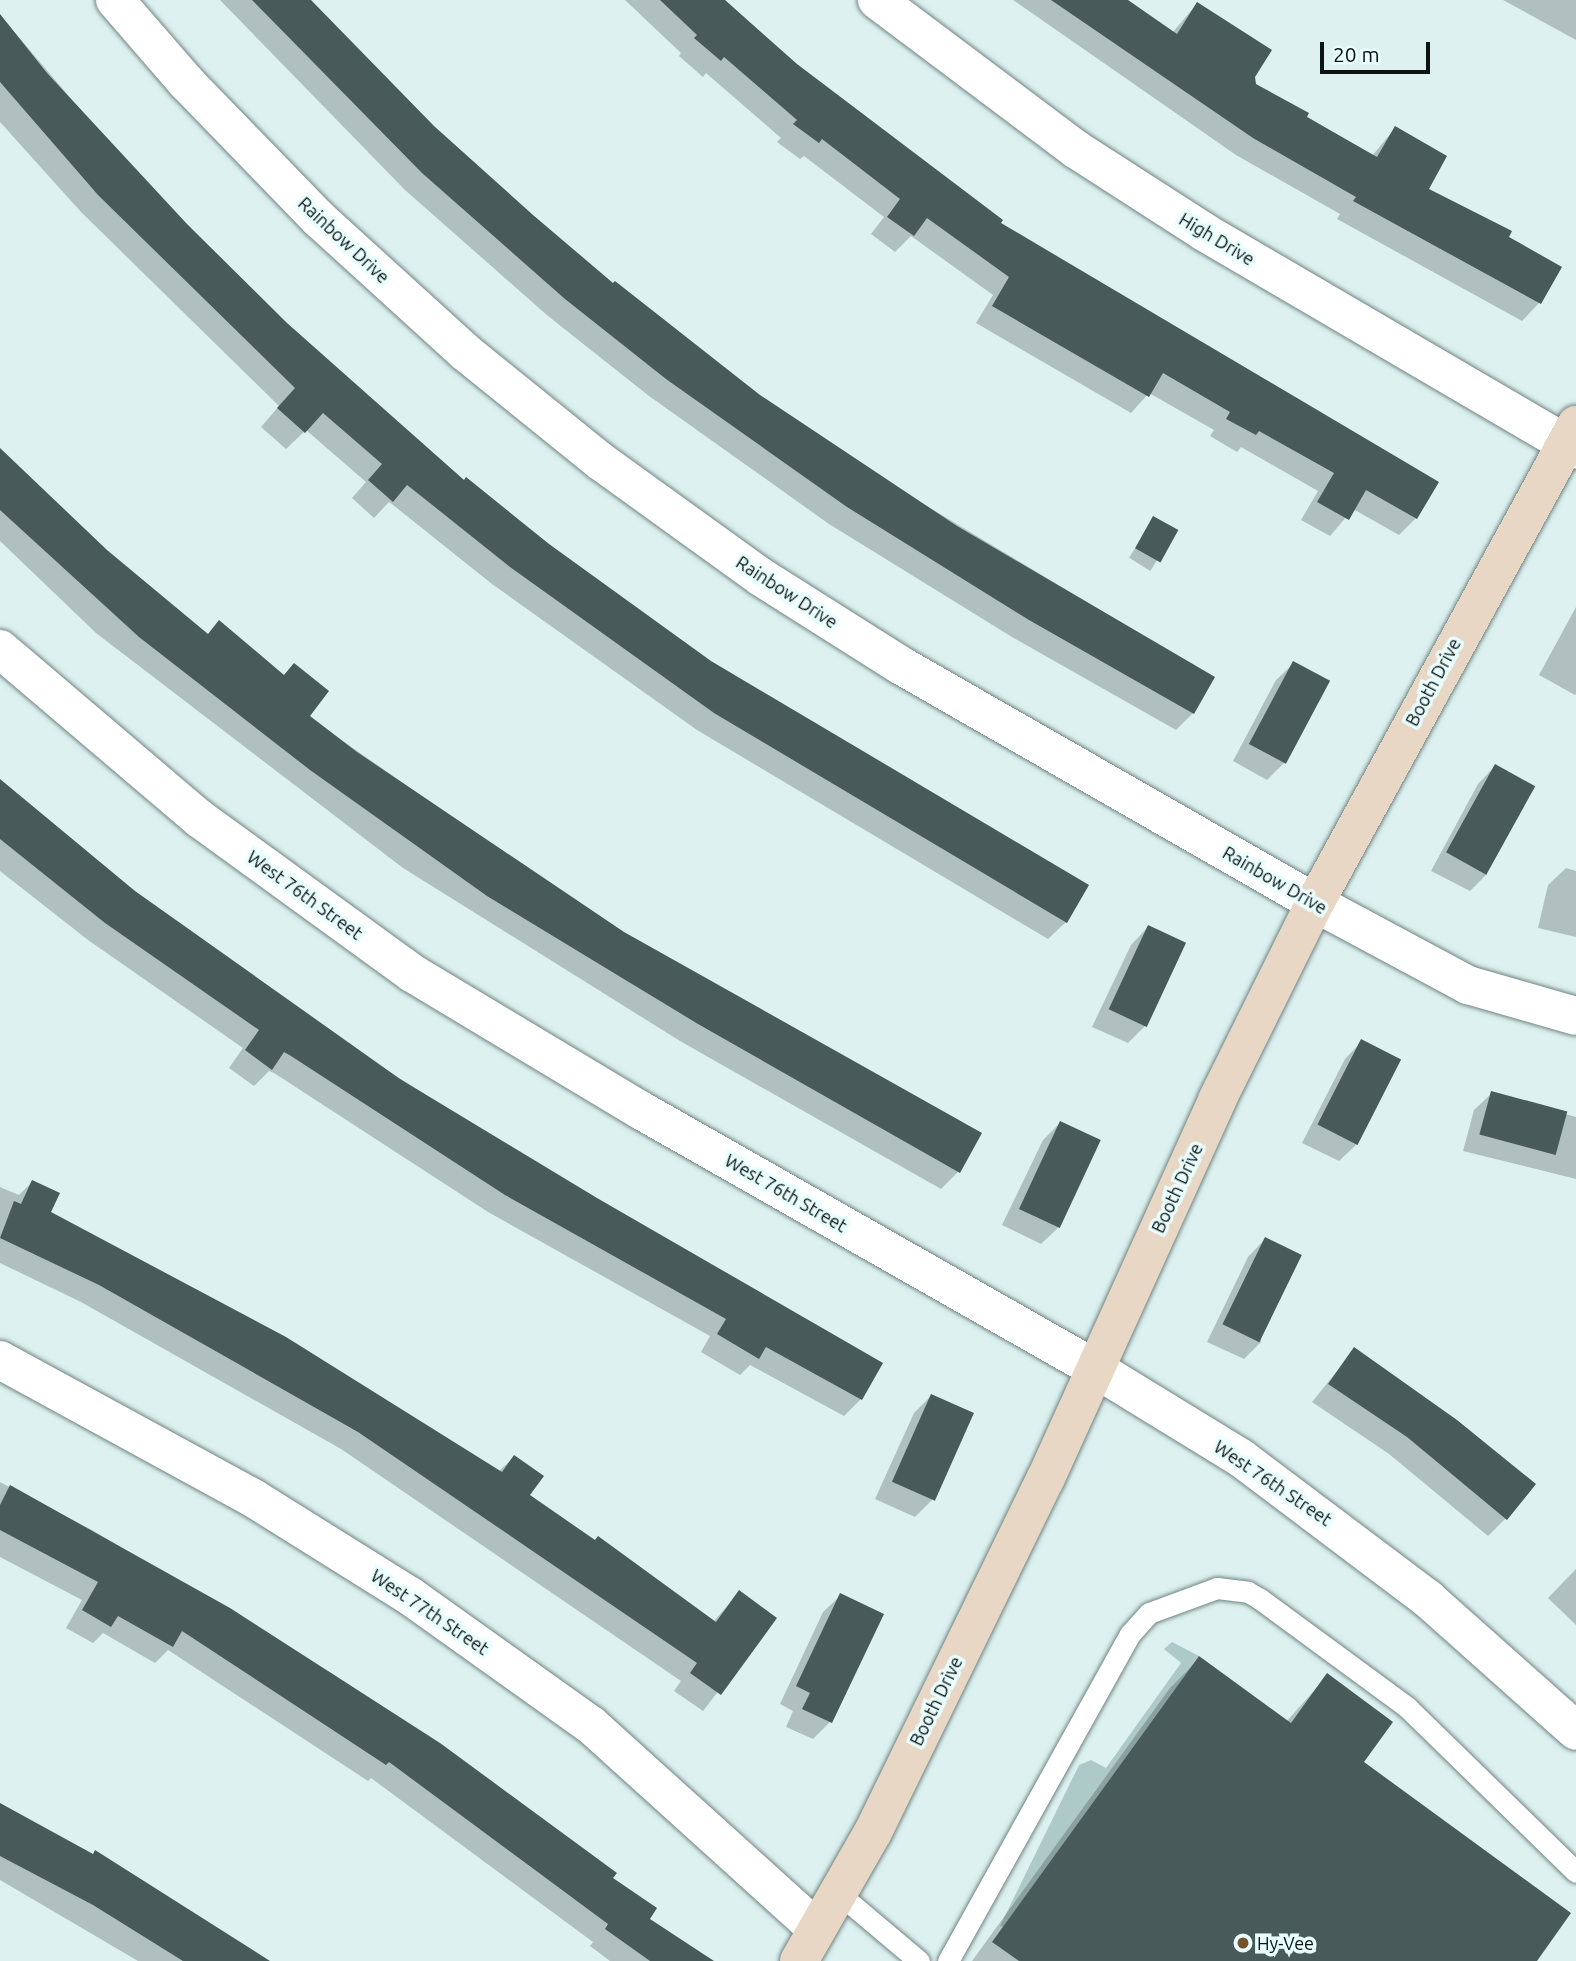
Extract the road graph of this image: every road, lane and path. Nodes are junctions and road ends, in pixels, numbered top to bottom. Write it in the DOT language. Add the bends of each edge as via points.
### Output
graph roads {
  1 [pos="116,0"];
  2 [pos="877,0"];
  3 [pos="1573,439"];
  4 [pos="0,649"];
  5 [pos="1315,903"];
  6 [pos="1576,1016"];
  7 [pos="0,1360"];
  8 [pos="1094,1368"];
  9 [pos="1576,1731"];
  10 [pos="1576,1872"];
  11 [pos="837,1892"];
  12 [pos="807,1945"];
  13 [pos="919,1961"];
  14 [pos="948,1961"];
  1 -- 5 [label="street, Rainbow Drive" via="187,83 319,219 465,352 600,461 761,577 900,665"];
  2 -- 3 [label="street, High Drive" via="1077,150 1204,232"];
  3 -- 5 [label="street, Booth Drive"];
  4 -- 8 [label="street, West 76th Street" via="200,819 412,973 642,1111"];
  5 -- 6 [label="street, Rainbow Drive" via="1468,985"];
  5 -- 8 [label="street, Booth Drive" via="1217,1100"];
  7 -- 12 [label="street, West 77th Street" via="253,1498 421,1604 591,1725"];
  8 -- 9 [label="street, West 76th Street" via="1241,1458 1336,1525 1428,1599"];
  8 -- 11 [label="street, Booth Drive" via="1045,1480 885,1807"];
  10 -- 14 [label="lane" via="1407,1707 1260,1599 1248,1592 1217,1588 1149,1613 1130,1634"];
  11 -- 12 [label="street, Booth Drive"];
  11 -- 13 [label="lane"];
}
